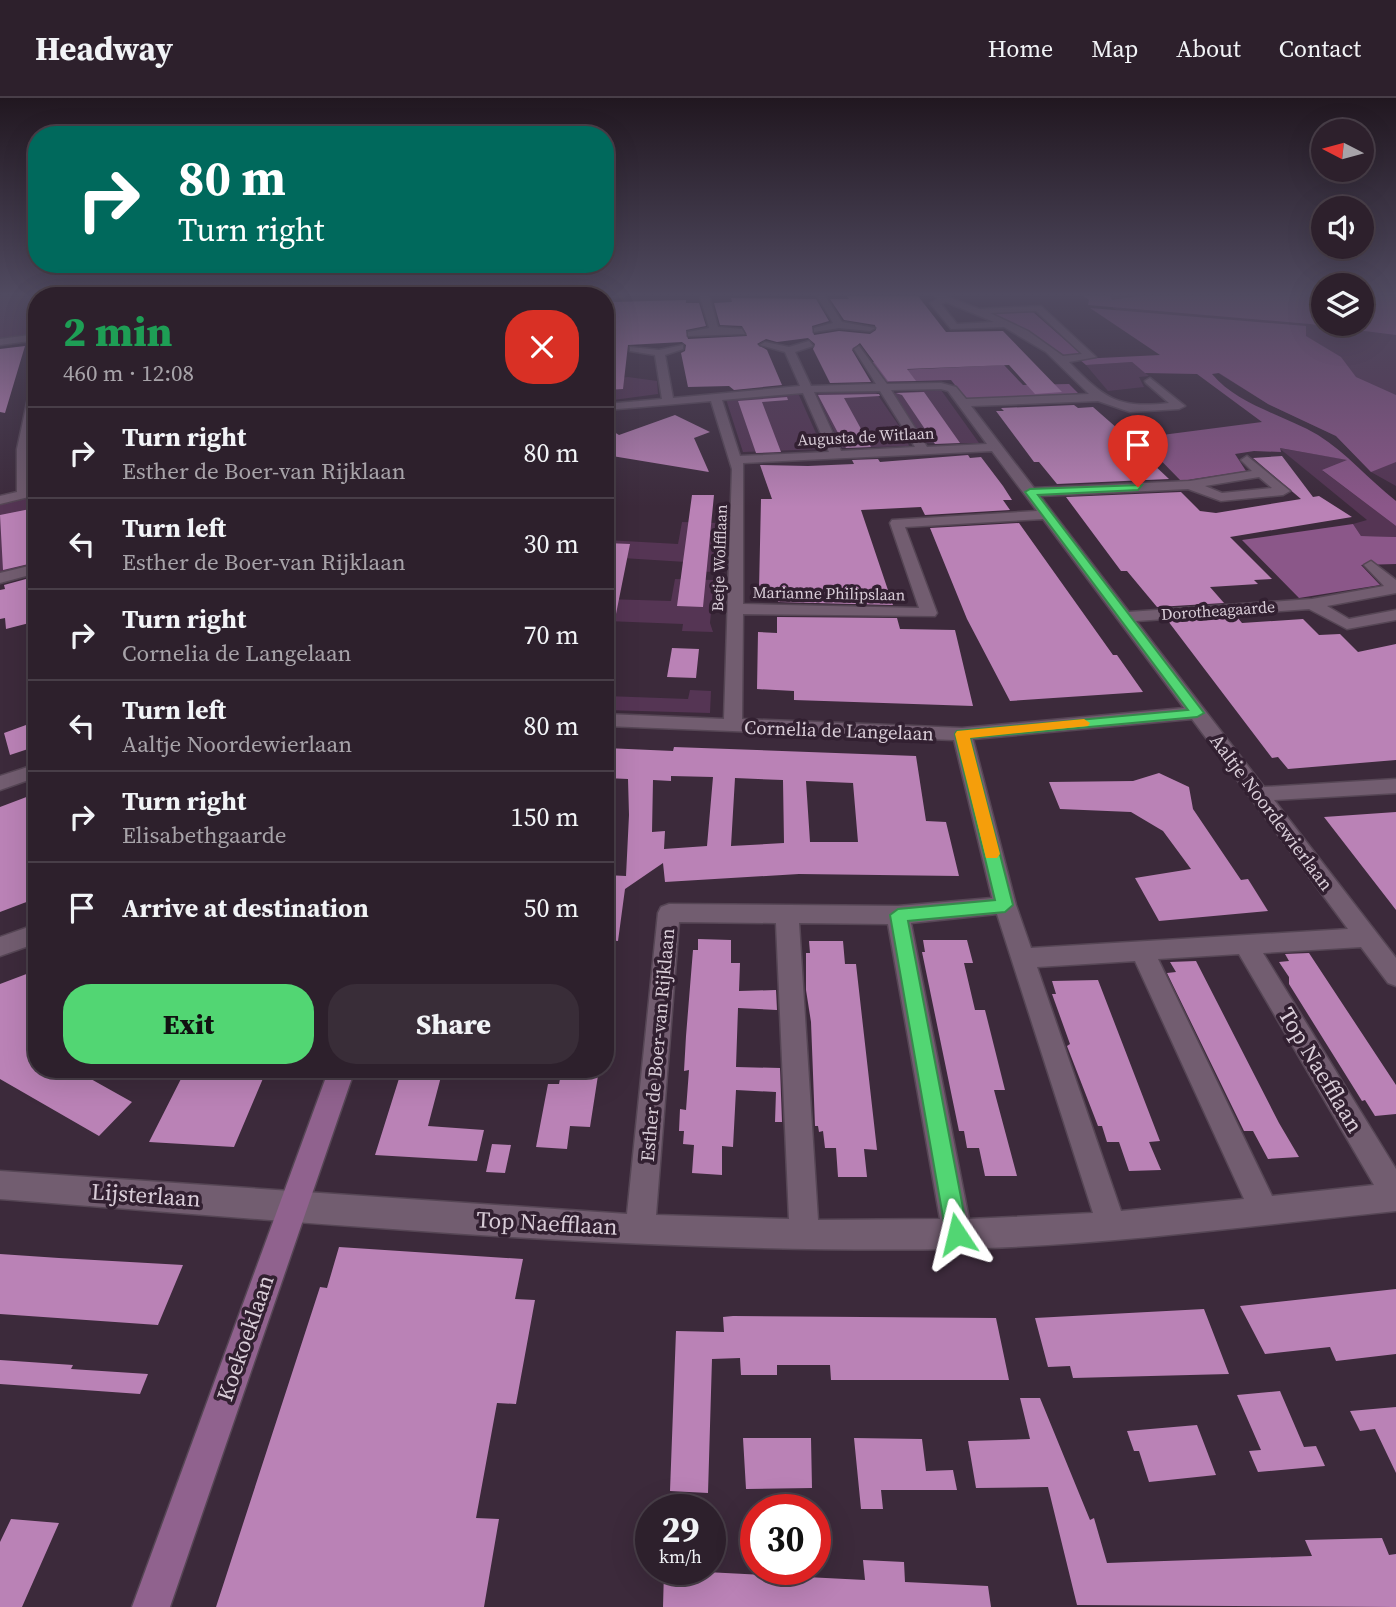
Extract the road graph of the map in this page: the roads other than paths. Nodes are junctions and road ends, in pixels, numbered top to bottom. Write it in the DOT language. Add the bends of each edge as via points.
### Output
graph roads {
  1 [pos="662,366"];
  2 [pos="797,366"];
  3 [pos="870,366"];
  4 [pos="1068,366"];
  5 [pos="883,387"];
  6 [pos="1150,387"];
  7 [pos="807,389"];
  8 [pos="1124,395"];
  9 [pos="715,396"];
  10 [pos="1098,398"];
  11 [pos="668,399"];
  12 [pos="963,403"];
  13 [pos="614,406"];
  14 [pos="28,424"];
  15 [pos="996,447"];
  16 [pos="924,451"];
  17 [pos="837,455"];
  18 [pos="737,460"];
  19 [pos="1247,460"];
  20 [pos="1262,473"];
  21 [pos="28,480"];
  22 [pos="1190,485"];
  23 [pos="1030,492"];
  24 [pos="28,493"];
  25 [pos="0,500"];
  26 [pos="1047,515"];
  27 [pos="1371,565"];
  28 [pos="28,570"];
  29 [pos="0,578"];
  30 [pos="1396,588"];
  31 [pos="1312,604"];
  32 [pos="734,609"];
  33 [pos="1396,615"];
  34 [pos="1124,617"];
  35 [pos="1197,713"];
  36 [pos="614,720"];
  37 [pos="733,726"];
  38 [pos="962,734"];
  39 [pos="28,773"];
  40 [pos="0,783"];
  41 [pos="1396,786"];
  42 [pos="1258,794"];
  43 [pos="1005,905"];
  44 [pos="787,915"];
  45 [pos="898,915"];
  46 [pos="28,936"];
  47 [pos="1367,937"];
  48 [pos="1246,945"];
  49 [pos="0,947"];
  50 [pos="1142,951"];
  51 [pos="1023,958"];
  52 [pos="1396,975"];
  53 [pos="339,1078"];
  54 [pos="0,1185"];
  55 [pos="1396,1196"];
  56 [pos="291,1207"];
  57 [pos="1263,1209"];
  58 [pos="640,1228"];
  59 [pos="1112,1228"];
  60 [pos="957,1234"];
  61 [pos="804,1235"];
  62 [pos="151,1607"];
  1 -- 11 [label="street"];
  2 -- 7 [label="street"];
  3 -- 5 [label="street"];
  4 -- 10 [label="street"];
  5 -- 7 [label="street"];
  5 -- 12 [label="street, Aaltje Noordewierlaan" via="941,386 952,389"];
  5 -- 16 [label="street"];
  6 -- 10 [label="street" via="1179,406 1125,409"];
  7 -- 9 [label="street"];
  7 -- 17 [label="street"];
  8 -- 10 [label="street"];
  9 -- 11 [label="street"];
  9 -- 18 [label="street, Betje Wolfflaan"];
  10 -- 12 [label="street"];
  11 -- 13 [label="street"];
  12 -- 15 [label="street, Aaltje Noordewierlaan"];
  14 -- 21 [label="street" via="23,449"];
  15 -- 16 [label="street, Augusta de Witlaan"];
  15 -- 23 [label="street, Aaltje Noordewierlaan"];
  16 -- 17 [label="street, Augusta de Witlaan"];
  17 -- 18 [label="street, Augusta de Witlaan"];
  18 -- 32 [label="street, Betje Wolfflaan"];
  19 -- 20 [label="street"];
  20 -- 22 [label="street"];
  20 -- 22 [label="street" via="1283,491 1222,497"];
  22 -- 23 [label="street"];
  23 -- 26 [label="street, Aaltje Noordewierlaan"];
  24 -- 25 [label="street"];
  26 -- 32 [label="street, Marianne Philipslaan" via="897,523 929,612"];
  26 -- 34 [label="street, Aaltje Noordewierlaan"];
  27 -- 30 [label="street, Dorotheagaarde"];
  28 -- 29 [label="street"];
  30 -- 31 [label="street, Dorotheagaarde"];
  31 -- 33 [label="street" via="1347,624"];
  31 -- 34 [label="street, Dorotheagaarde"];
  32 -- 37 [label="street, Betje Wolfflaan"];
  34 -- 35 [label="street, Aaltje Noordewierlaan"];
  35 -- 38 [label="street, Cornelia de Langelaan"];
  35 -- 42 [label="street, Aaltje Noordewierlaan"];
  36 -- 37 [label="street, Cornelia de Langelaan"];
  37 -- 38 [label="street, Cornelia de Langelaan"];
  38 -- 43 [label="street"];
  39 -- 40 [label="street"];
  41 -- 42 [label="street"];
  42 -- 47 [label="street, Aaltje Noordewierlaan"];
  43 -- 45 [label="street, Esther de Boer-van Rijklaan"];
  43 -- 51 [label="street"];
  44 -- 45 [label="street, Esther de Boer-van Rijklaan"];
  44 -- 58 [label="street, Esther de Boer-van Rijklaan" via="669,913"];
  44 -- 61 [label="street"];
  45 -- 60 [label="street"];
  46 -- 49 [label="street"];
  47 -- 48 [label="street"];
  47 -- 52 [label="street, Aaltje Noordewierlaan"];
  48 -- 50 [label="street"];
  48 -- 55 [label="street, Top Naefflaan"];
  50 -- 51 [label="street"];
  50 -- 57 [label="street"];
  51 -- 59 [label="street"];
  53 -- 56 [label="street, Koekoeklaan"];
  54 -- 56 [label="street, Lijsterlaan"];
  55 -- 57 [label="street, Top Naefflaan"];
  56 -- 58 [label="street, Top Naefflaan"];
  56 -- 62 [label="street, Koekoeklaan"];
  57 -- 59 [label="street, Top Naefflaan"];
  58 -- 61 [label="street, Top Naefflaan"];
  59 -- 60 [label="street, Top Naefflaan"];
  60 -- 61 [label="street, Top Naefflaan"];
}
